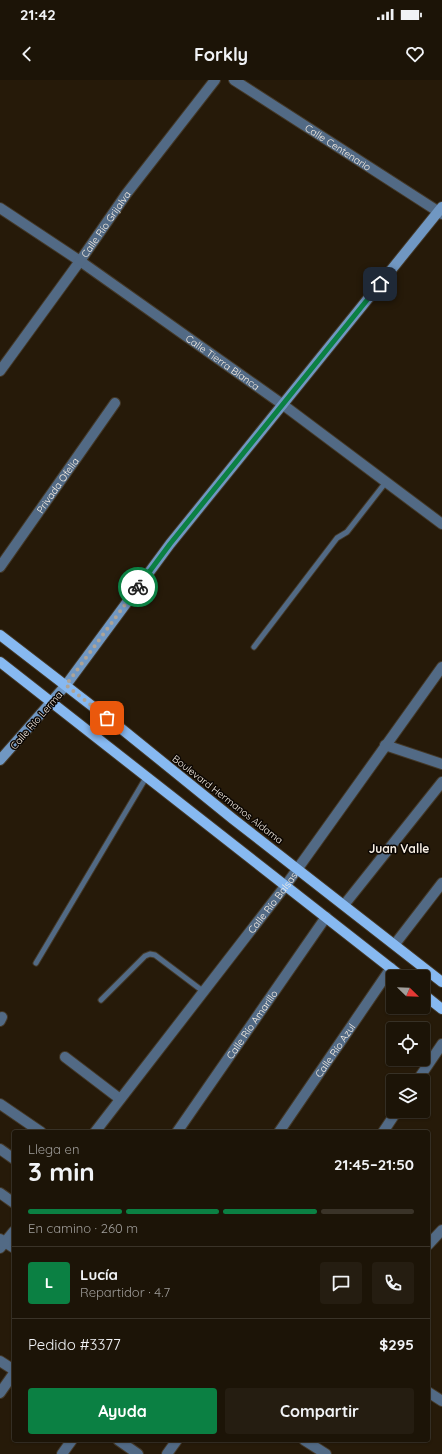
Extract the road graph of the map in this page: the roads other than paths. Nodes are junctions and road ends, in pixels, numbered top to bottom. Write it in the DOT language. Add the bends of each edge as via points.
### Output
graph roads {
  1 [pos="215,80"];
  2 [pos="234,80"];
  3 [pos="0,208"];
  4 [pos="441,211"];
  5 [pos="80,262"];
  6 [pos="0,371"];
  7 [pos="115,404"];
  8 [pos="282,404"];
  9 [pos="386,482"];
  10 [pos="442,524"];
  11 [pos="0,567"];
  12 [pos="0,635"];
  13 [pos="254,647"];
  14 [pos="0,662"];
  15 [pos="442,667"];
  16 [pos="66,685"];
  17 [pos="51,702"];
  18 [pos="385,745"];
  19 [pos="0,760"];
  20 [pos="442,764"];
  21 [pos="147,776"];
  22 [pos="442,782"];
  23 [pos="297,868"];
  24 [pos="442,883"];
  25 [pos="286,885"];
  26 [pos="344,905"];
  27 [pos="326,917"];
  28 [pos="395,944"];
  29 [pos="36,964"];
  30 [pos="391,968"];
  31 [pos="393,970"];
  32 [pos="442,982"];
  33 [pos="204,992"];
  34 [pos="430,999"];
  35 [pos="101,1000"];
  36 [pos="442,1008"];
  37 [pos="442,1044"];
  38 [pos="66,1057"];
  39 [pos="422,1074"];
  40 [pos="120,1099"];
  41 [pos="0,1104"];
  42 [pos="392,1118"];
  43 [pos="38,1130"];
  44 [pos="97,1130"];
  45 [pos="178,1130"];
  46 [pos="280,1130"];
  47 [pos="384,1130"];
  48 [pos="0,1149"];
  49 [pos="12,1158"];
  50 [pos="0,1194"];
  51 [pos="12,1202"];
  52 [pos="442,1230"];
  53 [pos="12,1232"];
  54 [pos="2,1243"];
  55 [pos="430,1243"];
  56 [pos="12,1247"];
  57 [pos="0,1361"];
  58 [pos="12,1370"];
  59 [pos="12,1375"];
  60 [pos="0,1393"];
  61 [pos="430,1393"];
  62 [pos="442,1402"];
  63 [pos="71,1442"];
  64 [pos="121,1442"];
  65 [pos="176,1442"];
  66 [pos="307,1442"];
  67 [pos="62,1454"];
  68 [pos="138,1454"];
  69 [pos="167,1454"];
  70 [pos="326,1454"];
  1 -- 5 [label="street, Calle Río Grijalva" via="127,193"];
  2 -- 4 [label="street, Calle Centenario"];
  3 -- 5 [label="street, Calle Tierra Blanca"];
  4 -- 8 [label="street, Calle Río Lerma"];
  5 -- 6 [label="street, Calle Río Grijalva"];
  5 -- 8 [label="street, Calle Tierra Blanca"];
  7 -- 11 [label="street, Privada Ofelia"];
  8 -- 9 [label="street, Calle Tierra Blanca"];
  8 -- 16 [label="street, Calle Río Lerma" via="170,544"];
  9 -- 10 [label="street, Calle Tierra Blanca"];
  9 -- 13 [label="lane" via="347,532 337,538"];
  12 -- 16 [label="main road, Boulevard Hermanos Aldama"];
  14 -- 17 [label="main road"];
  15 -- 18 [label="street, Calle Río Balsas"];
  16 -- 17 [label="street, Calle Río Lerma"];
  16 -- 23 [label="main road, Boulevard Hermanos Aldama"];
  17 -- 19 [label="street, Calle Río Lerma"];
  17 -- 21 [label="main road"];
  18 -- 20 [label="street"];
  18 -- 23 [label="street, Calle Río Balsas"];
  21 -- 25 [label="main road"];
  21 -- 29 [label="lane"];
  22 -- 26 [label="street"];
  23 -- 25 [label="street, Calle Río Balsas"];
  23 -- 26 [label="main road, Boulevard Hermanos Aldama"];
  24 -- 28 [label="street"];
  25 -- 27 [label="main road"];
  25 -- 33 [label="street, Calle Río Balsas"];
  26 -- 28 [label="main road, Boulevard Hermanos Aldama"];
  27 -- 30 [label="main road"];
  27 -- 45 [label="street, Calle Río Amarillo"];
  28 -- 32 [label="main road, Boulevard Hermanos Aldama"];
  30 -- 31 [label="main road"];
  30 -- 46 [label="street, Calle Río Azul"];
  33 -- 35 [label="lane" via="155,955 150,954"];
  33 -- 40 [label="street, Calle Río Balsas"];
  34 -- 36 [label="main road"];
  37 -- 39 [label="street"];
  38 -- 40 [label="street"];
  40 -- 44 [label="street, Calle Río Balsas"];
  41 -- 43 [label="street"];
  42 -- 47 [label="street"];
  48 -- 49 [label="street"];
  50 -- 51 [label="street"];
  52 -- 55 [label="street"];
  53 -- 54 [label="street"];
  54 -- 56 [label="street"];
  57 -- 58 [label="street"];
  59 -- 60 [label="street"];
  61 -- 62 [label="street"];
  63 -- 67 [label="street"];
  64 -- 68 [label="street"];
  65 -- 69 [label="street"];
  66 -- 70 [label="street"];
}
